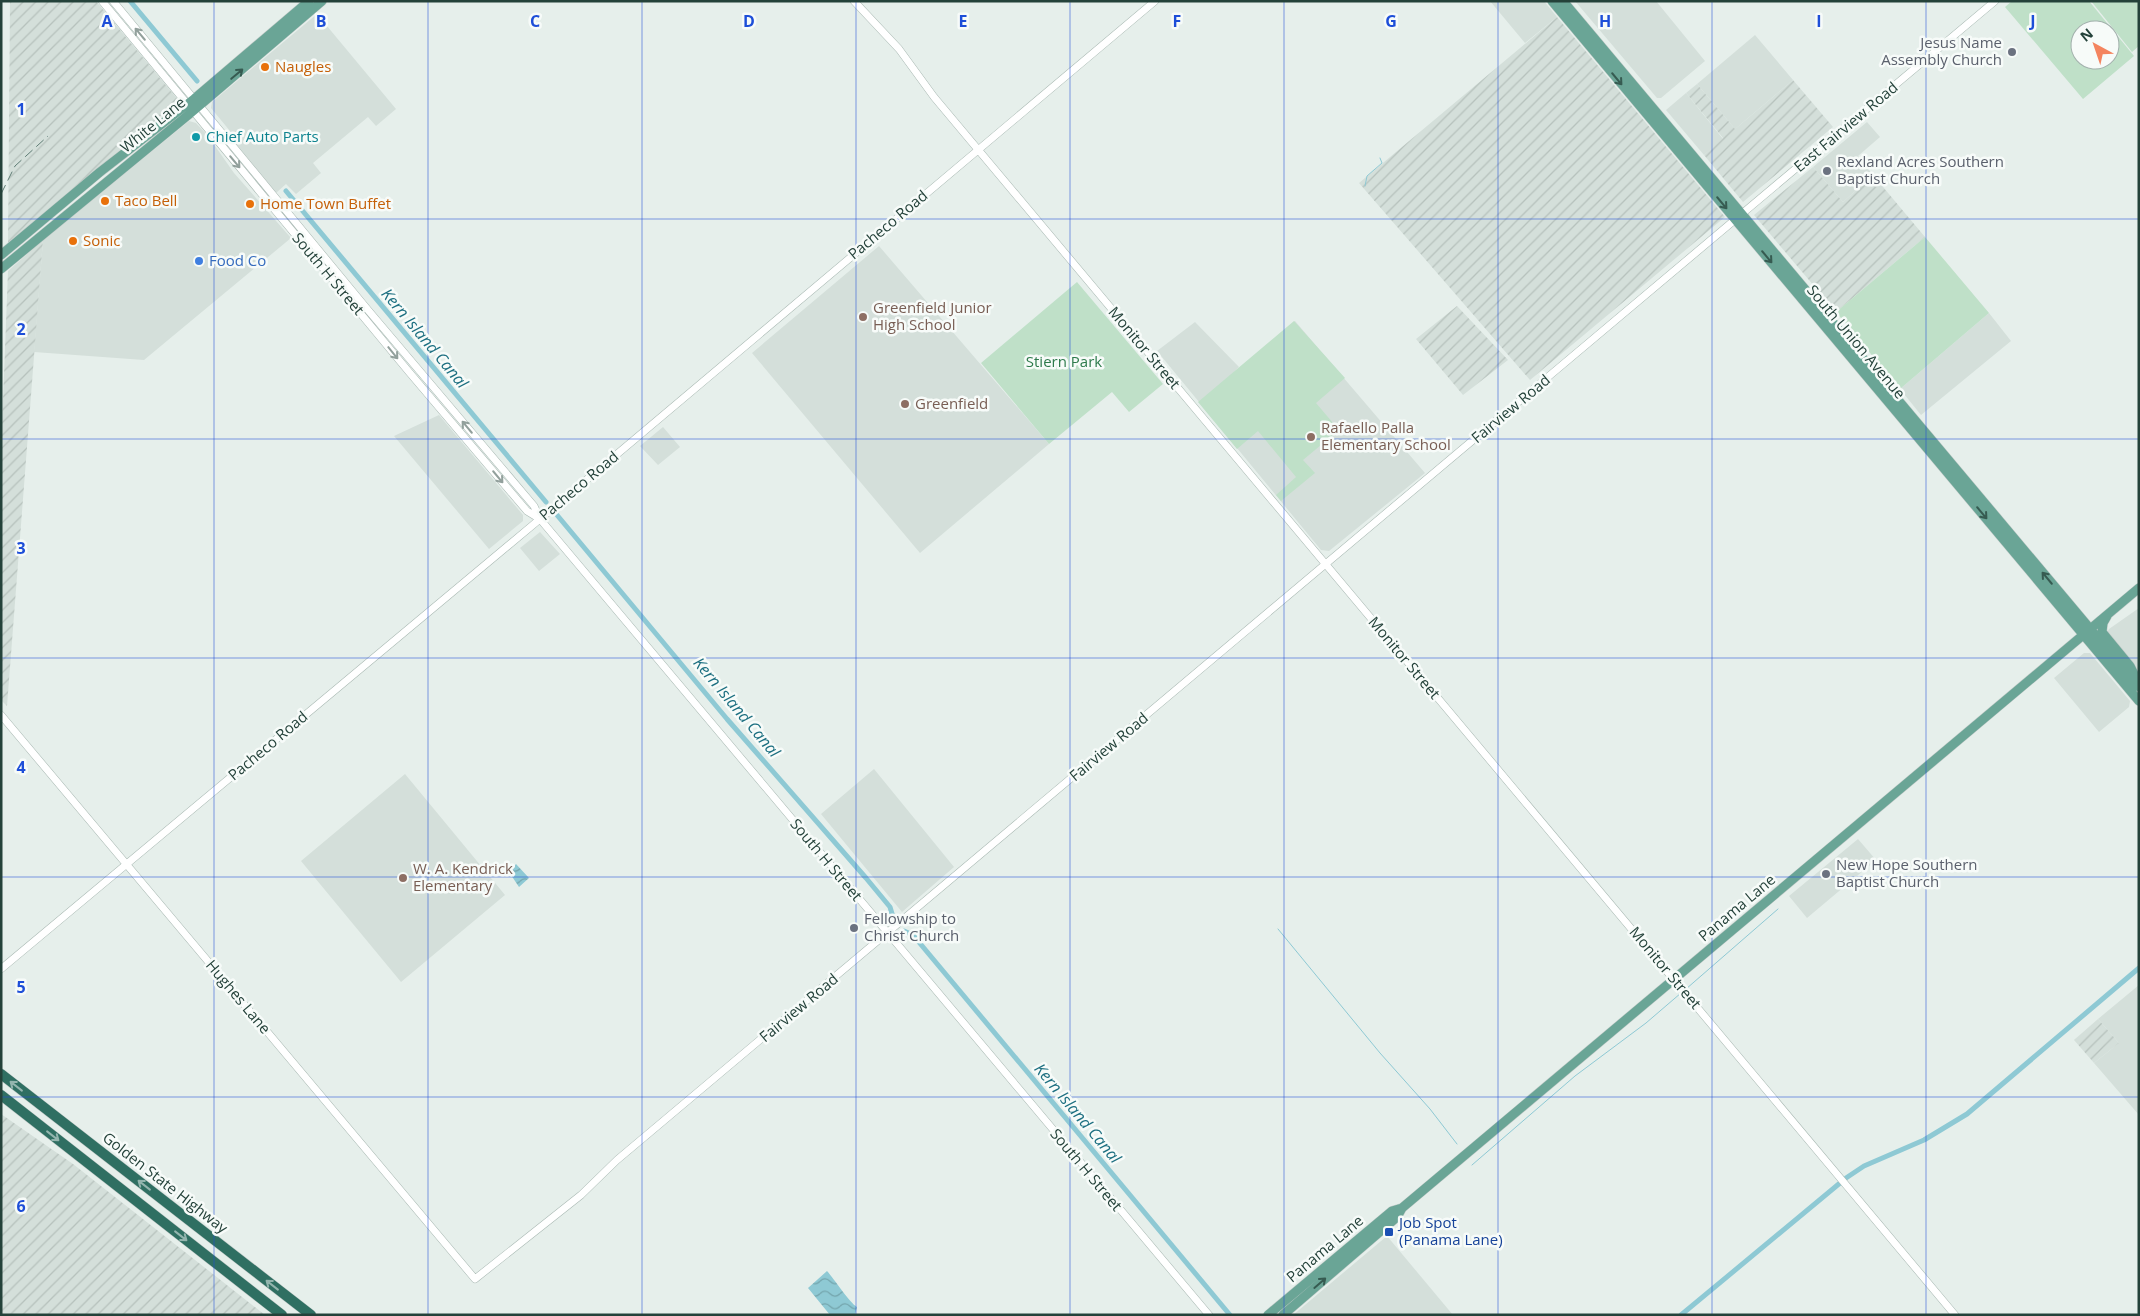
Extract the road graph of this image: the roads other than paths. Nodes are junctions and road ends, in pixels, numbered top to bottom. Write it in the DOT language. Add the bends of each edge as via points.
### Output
graph roads {
  1 [pos="102,1"];
  2 [pos="113,1"];
  3 [pos="310,1"];
  4 [pos="322,1"];
  5 [pos="854,1"];
  6 [pos="1155,1"];
  7 [pos="1552,1"];
  8 [pos="1563,1"];
  9 [pos="1995,1"];
  10 [pos="1571,23"];
  11 [pos="293,25"];
  12 [pos="145,53"];
  13 [pos="1612,59"];
  14 [pos="170,70"];
  15 [pos="193,105"];
  16 [pos="1652,121"];
  17 [pos="978,150"];
  18 [pos="125,153"];
  19 [pos="1695,158"];
  20 [pos="100,172"];
  21 [pos="249,179"];
  22 [pos="108,180"];
  23 [pos="75,194"];
  24 [pos="278,201"];
  25 [pos="81,203"];
  26 [pos="1739,217"];
  27 [pos="38,223"];
  28 [pos="46,232"];
  29 [pos="1,256"];
  30 [pos="9,263"];
  31 [pos="1,270"];
  32 [pos="409,372"];
  33 [pos="1873,383"];
  34 [pos="442,398"];
  35 [pos="1904,407"];
  36 [pos="1905,421"];
  37 [pos="472,446"];
  38 [pos="1940,451"];
  39 [pos="503,469"];
  40 [pos="540,520"];
  41 [pos="1326,564"];
  42 [pos="2139,588"];
  43 [pos="2050,597"];
  44 [pos="2110,612"];
  45 [pos="2090,629"];
  46 [pos="2082,635"];
  47 [pos="2130,677"];
  48 [pos="2119,678"];
  49 [pos="2139,686"];
  50 [pos="2139,694"];
  51 [pos="2139,701"];
  52 [pos="1,715"];
  53 [pos="127,864"];
  54 [pos="887,934"];
  55 [pos="1,969"];
  56 [pos="1674,979"];
  57 [pos="1,1074"];
  58 [pos="1,1095"];
  59 [pos="1402,1208"];
  60 [pos="475,1279"];
  61 [pos="282,1315"];
  62 [pos="311,1315"];
  63 [pos="1208,1315"];
  64 [pos="1268,1315"];
  65 [pos="1283,1315"];
  66 [pos="1956,1315"];
  1 -- 12 [label="street, South H Street"];
  14 -- 2 [label="street, South H Street, one-way"];
  3 -- 11 [label="main road"];
  3 -- 15 [label="main road, White Lane"];
  4 -- 11 [label="main road, White Lane"];
  5 -- 17 [label="street, Monitor Street" via="899,49"];
  6 -- 17 [label="street, Pacheco Road"];
  7 -- 10 [label="main road, South Union Avenue"];
  8 -- 13 [label="main road, South Union Avenue"];
  9 -- 26 [label="street, East Fairview Road"];
  10 -- 13 [label="main road" via="1582,30 1603,55"];
  10 -- 16 [label="main road, South Union Avenue, one-way"];
  15 -- 11 [label="main road, White Lane, one-way"];
  12 -- 14 [label="street"];
  12 -- 15 [label="street, South H Street"];
  13 -- 19 [label="main road, South Union Avenue"];
  14 -- 15 [label="street, South H Street"];
  15 -- 18 [label="main road, White Lane"];
  15 -- 21 [label="street, South H Street, one-way"];
  15 -- 22 [label="main road, White Lane"];
  15 -- 24 [label="street, South H Street"];
  16 -- 19 [label="main road" via="1659,123 1682,149"];
  16 -- 26 [label="main road, South Union Avenue, one-way"];
  17 -- 40 [label="street, Pacheco Road"];
  17 -- 41 [label="street, Monitor Street"];
  18 -- 20 [label="main road, White Lane"];
  18 -- 22 [label="main road"];
  19 -- 26 [label="main road, South Union Avenue"];
  20 -- 23 [label="main road, White Lane"];
  20 -- 25 [label="main road" via="81,198"];
  21 -- 24 [label="street"];
  21 -- 32 [label="street, South H Street, one-way"];
  22 -- 25 [label="main road, White Lane"];
  23 -- 27 [label="main road, White Lane"];
  23 -- 28 [label="main road" via="71,206"];
  24 -- 34 [label="street, South H Street"];
  25 -- 28 [label="main road, White Lane"];
  26 -- 33 [label="main road, South Union Avenue, one-way"];
  26 -- 35 [label="main road, South Union Avenue"];
  26 -- 41 [label="street, Fairview Road"];
  27 -- 29 [label="main road, White Lane"];
  27 -- 30 [label="main road"];
  28 -- 30 [label="main road, White Lane"];
  30 -- 31 [label="main road, White Lane"];
  32 -- 34 [label="street" via="418,375"];
  32 -- 37 [label="street, South H Street"];
  33 -- 35 [label="main road" via="1879,384 1898,407"];
  33 -- 36 [label="main road, South Union Avenue"];
  39 -- 34 [label="street, South H Street, one-way"];
  35 -- 38 [label="main road, South Union Avenue"];
  36 -- 38 [label="main road" via="1912,423 1934,450"];
  36 -- 43 [label="main road, South Union Avenue, one-way"];
  37 -- 39 [label="street" via="478,446"];
  37 -- 40 [label="street, South H Street, one-way" via="527,512"];
  45 -- 38 [label="main road, South Union Avenue, one-way"];
  39 -- 40 [label="street, South H Street" via="534,506"];
  40 -- 53 [label="street, Pacheco Road"];
  40 -- 54 [label="street, South H Street"];
  41 -- 54 [label="street, Fairview Road"];
  41 -- 56 [label="street, Monitor Street"];
  42 -- 44 [label="main road, Panama Lane"];
  43 -- 45 [label="main road" via="2084,629"];
  43 -- 46 [label="main road, South Union Avenue"];
  44 -- 45 [label="main road, Panama Lane"];
  44 -- 49 [label="main road" via="2102,632 2130,666"];
  45 -- 46 [label="main road, Panama Lane"];
  45 -- 47 [label="main road, South Union Avenue"];
  46 -- 47 [label="main road" via="2092,640 2120,671"];
  46 -- 48 [label="main road, South Union Avenue"];
  46 -- 56 [label="main road, Panama Lane"];
  47 -- 49 [label="main road, South Union Avenue"];
  48 -- 50 [label="main road"];
  48 -- 51 [label="main road, South Union Avenue"];
  52 -- 53 [label="street, Hughes Lane"];
  53 -- 55 [label="street, Pacheco Road"];
  53 -- 60 [label="street, Hughes Lane"];
  54 -- 60 [label="street, Fairview Road" via="617,1160 581,1195"];
  54 -- 63 [label="street, South H Street"];
  56 -- 59 [label="main road, Panama Lane"];
  56 -- 66 [label="street, Monitor Street"];
  62 -- 57 [label="highway, Golden State Highway, one-way"];
  58 -- 61 [label="highway, one-way"];
  59 -- 64 [label="main road, Panama Lane" via="1392,1211"];
  65 -- 59 [label="main road, Panama Lane, one-way" via="1397,1217"];
}
